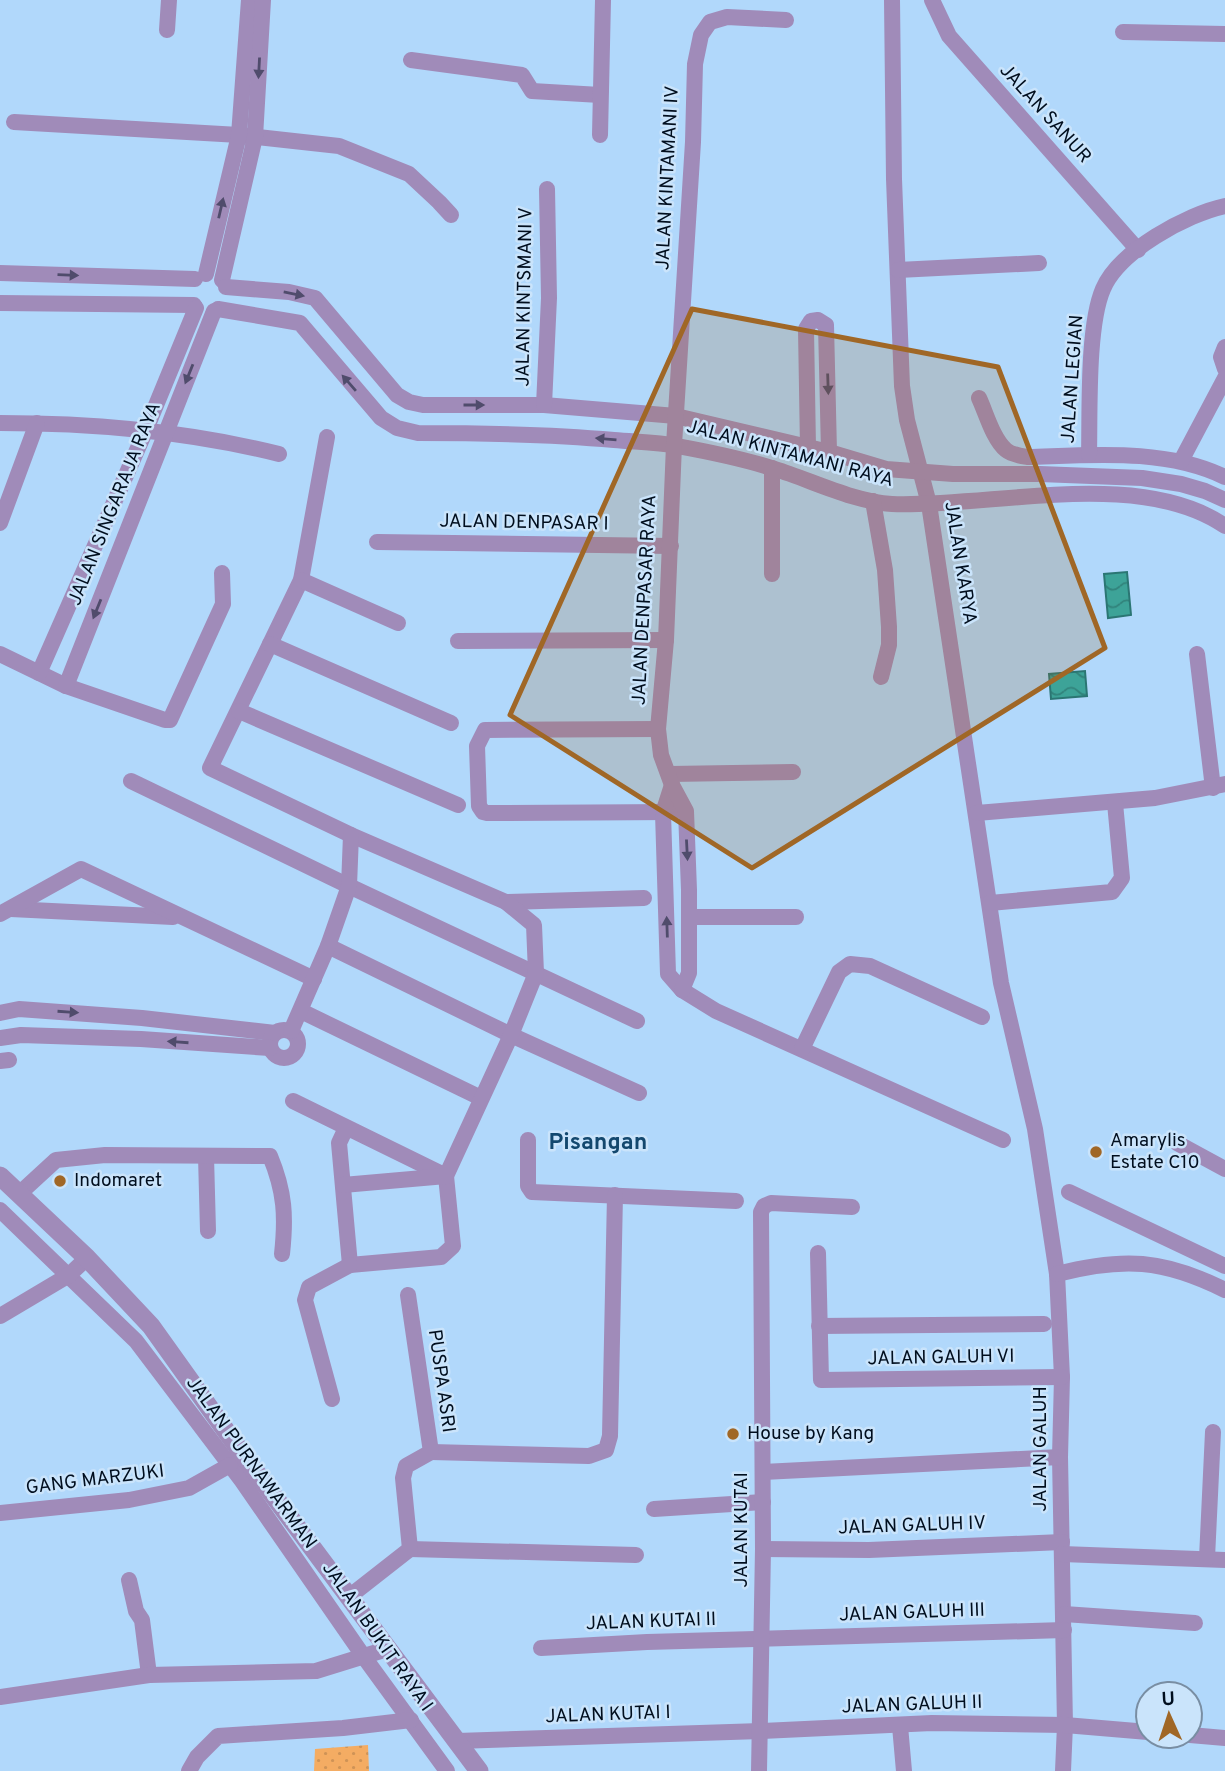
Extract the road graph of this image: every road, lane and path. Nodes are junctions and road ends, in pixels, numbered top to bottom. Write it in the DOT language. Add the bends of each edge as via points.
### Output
graph roads {
  1 [pos="169,0"];
  2 [pos="249,0"];
  3 [pos="263,0"];
  4 [pos="603,0"];
  5 [pos="892,0"];
  6 [pos="932,0"];
  7 [pos="786,20"];
  8 [pos="167,30"];
  9 [pos="1124,32"];
  10 [pos="1225,34"];
  11 [pos="411,60"];
  12 [pos="600,95"];
  13 [pos="14,122"];
  14 [pos="239,135"];
  15 [pos="600,135"];
  16 [pos="255,138"];
  17 [pos="547,189"];
  18 [pos="1225,206"];
  19 [pos="450,215"];
  20 [pos="1138,250"];
  21 [pos="1039,262"];
  22 [pos="898,270"];
  23 [pos="0,273"];
  24 [pos="200,276"];
  25 [pos="224,284"];
  26 [pos="0,303"];
  27 [pos="195,307"];
  28 [pos="216,310"];
  29 [pos="1225,347"];
  30 [pos="1225,369"];
  31 [pos="1225,378"];
  32 [pos="397,395"];
  33 [pos="979,398"];
  34 [pos="544,405"];
  35 [pos="676,416"];
  36 [pos="381,418"];
  37 [pos="0,424"];
  38 [pos="37,424"];
  39 [pos="145,432"];
  40 [pos="165,435"];
  41 [pos="327,437"];
  42 [pos="674,445"];
  43 [pos="808,447"];
  44 [pos="829,452"];
  45 [pos="279,454"];
  46 [pos="1089,455"];
  47 [pos="1181,461"];
  48 [pos="772,468"];
  49 [pos="922,473"];
  50 [pos="1225,477"];
  51 [pos="1225,500"];
  52 [pos="873,502"];
  53 [pos="929,504"];
  54 [pos="0,523"];
  55 [pos="1225,526"];
  56 [pos="377,542"];
  57 [pos="671,546"];
  58 [pos="85,569"];
  59 [pos="222,573"];
  60 [pos="772,574"];
  61 [pos="108,580"];
  62 [pos="301,580"];
  63 [pos="398,623"];
  64 [pos="666,640"];
  65 [pos="458,641"];
  66 [pos="270,644"];
  67 [pos="1197,653"];
  68 [pos="0,654"];
  69 [pos="39,673"];
  70 [pos="881,677"];
  71 [pos="66,686"];
  72 [pos="239,711"];
  73 [pos="451,723"];
  74 [pos="659,729"];
  75 [pos="793,772"];
  76 [pos="671,779"];
  77 [pos="131,781"];
  78 [pos="1219,786"];
  79 [pos="1115,803"];
  80 [pos="458,805"];
  81 [pos="686,811"];
  82 [pos="663,813"];
  83 [pos="977,813"];
  84 [pos="351,835"];
  85 [pos="349,886"];
  86 [pos="644,898"];
  87 [pos="558,900"];
  88 [pos="506,902"];
  89 [pos="990,903"];
  90 [pos="6,912"];
  91 [pos="689,917"];
  92 [pos="796,917"];
  93 [pos="181,918"];
  94 [pos="534,925"];
  95 [pos="328,946"];
  96 [pos="536,972"];
  97 [pos="314,979"];
  98 [pos="682,990"];
  99 [pos="19,1009"];
  100 [pos="301,1011"];
  101 [pos="0,1013"];
  102 [pos="982,1017"];
  103 [pos="142,1018"];
  104 [pos="637,1021"];
  105 [pos="21,1035"];
  106 [pos="511,1035"];
  107 [pos="279,1037"];
  108 [pos="0,1038"];
  109 [pos="141,1039"];
  110 [pos="802,1049"];
  111 [pos="639,1093"];
  112 [pos="481,1098"];
  113 [pos="293,1101"];
  114 [pos="346,1128"];
  115 [pos="1035,1129"];
  116 [pos="528,1140"];
  117 [pos="1003,1140"];
  118 [pos="1177,1143"];
  119 [pos="206,1156"];
  120 [pos="1225,1169"];
  121 [pos="0,1176"];
  122 [pos="446,1176"];
  123 [pos="343,1185"];
  124 [pos="1069,1192"];
  125 [pos="19,1194"];
  126 [pos="615,1195"];
  127 [pos="736,1201"];
  128 [pos="852,1207"];
  129 [pos="0,1210"];
  130 [pos="208,1231"];
  131 [pos="818,1253"];
  132 [pos="282,1254"];
  133 [pos="350,1265"];
  134 [pos="79,1266"];
  135 [pos="1225,1266"];
  136 [pos="1057,1274"];
  137 [pos="1225,1290"];
  138 [pos="408,1295"];
  139 [pos="0,1316"];
  140 [pos="1044,1324"];
  141 [pos="819,1326"];
  142 [pos="1062,1377"];
  143 [pos="332,1399"];
  144 [pos="1213,1432"];
  145 [pos="431,1452"];
  146 [pos="1060,1457"];
  147 [pos="230,1465"];
  148 [pos="763,1472"];
  149 [pos="249,1477"];
  150 [pos="763,1502"];
  151 [pos="654,1509"];
  152 [pos="0,1513"];
  153 [pos="1062,1548"];
  154 [pos="410,1549"];
  155 [pos="763,1549"];
  156 [pos="636,1555"];
  157 [pos="1207,1558"];
  158 [pos="1225,1560"];
  159 [pos="129,1580"];
  160 [pos="350,1596"];
  161 [pos="1064,1622"];
  162 [pos="1195,1623"];
  163 [pos="762,1640"];
  164 [pos="541,1648"];
  165 [pos="374,1654"];
  166 [pos="149,1675"];
  167 [pos="0,1697"];
  168 [pos="411,1720"];
  169 [pos="1065,1725"];
  170 [pos="900,1726"];
  171 [pos="761,1731"];
  172 [pos="1134,1731"];
  173 [pos="1204,1736"];
  174 [pos="1225,1738"];
  175 [pos="457,1741"];
  176 [pos="190,1771"];
  177 [pos="447,1771"];
  178 [pos="479,1771"];
  179 [pos="759,1771"];
  180 [pos="904,1771"];
  181 [pos="1063,1771"];
  1 -- 8 [label="street"];
  2 -- 14 [label="street"];
  3 -- 16 [label="street, one-way"];
  4 -- 12 [label="street"];
  5 -- 22 [label="street, JALAN KARYA"];
  6 -- 20 [label="street, JALAN SANUR" via="949,36"];
  7 -- 35 [label="street, JALAN KINTAMANI IV" via="727,17 710,22 701,35 695,64"];
  9 -- 10 [label="street"];
  11 -- 12 [label="street" via="522,75 532,91"];
  12 -- 15 [label="street"];
  13 -- 14 [label="street"];
  14 -- 16 [label="street"];
  24 -- 14 [label="street, one-way"];
  16 -- 19 [label="street" via="339,146 408,174"];
  16 -- 25 [label="street"];
  17 -- 34 [label="street, JALAN KINTSMANI V" via="549,298"];
  18 -- 20 [label="street, JALAN LEGIAN" via="1184,219"];
  20 -- 46 [label="street, JALAN LEGIAN" via="1108,280 1099,302"];
  21 -- 22 [label="street"];
  22 -- 49 [label="street, JALAN KARYA" via="902,386"];
  23 -- 24 [label="street, one-way"];
  24 -- 25 [label="street" via="217,276"];
  24 -- 27 [label="street" via="189,292"];
  25 -- 28 [label="street" via="226,299"];
  25 -- 32 [label="street, one-way" via="316,298"];
  26 -- 27 [label="street"];
  27 -- 28 [label="street" via="205,312"];
  27 -- 39 [label="street, JALAN SINGARAJA RAYA"];
  36 -- 28 [label="street, JALAN KINTAMANI RAYA, one-way" via="300,323"];
  28 -- 40 [label="street, JALAN SINGARAJA RAYA, one-way"];
  29 -- 30 [label="street" via="1221,357"];
  31 -- 47 [label="street"];
  32 -- 34 [label="street, JALAN KINTAMANI RAYA, one-way" via="423,405"];
  32 -- 36 [label="street"];
  33 -- 46 [label="street, JALAN LEGIAN" via="1006,451 1028,457"];
  34 -- 35 [label="street, JALAN KINTAMANI RAYA"];
  35 -- 42 [label="street, JALAN DENPASAR RAYA"];
  35 -- 43 [label="street, JALAN KINTAMANI RAYA"];
  42 -- 36 [label="street, JALAN KINTAMANI RAYA, one-way" via="543,433 418,433"];
  37 -- 38 [label="street"];
  38 -- 39 [label="street"];
  38 -- 54 [label="street"];
  39 -- 40 [label="street"];
  39 -- 58 [label="street, JALAN SINGARAJA RAYA"];
  40 -- 45 [label="street"];
  40 -- 61 [label="street, JALAN SINGARAJA RAYA"];
  41 -- 62 [label="street"];
  42 -- 48 [label="street, JALAN KINTAMANI RAYA"];
  42 -- 57 [label="street, JALAN DENPASAR RAYA"];
  43 -- 44 [label="street, JALAN KINTAMANI RAYA"];
  43 -- 44 [label="street, one-way" via="806,329 818,320 825,325"];
  44 -- 49 [label="street, JALAN KINTAMANI RAYA" via="886,469"];
  46 -- 47 [label="street, JALAN LEGIAN"];
  47 -- 50 [label="street, JALAN LEGIAN"];
  48 -- 52 [label="street, JALAN KINTAMANI RAYA"];
  48 -- 60 [label="street"];
  49 -- 51 [label="street, JALAN KINTAMANI RAYA" via="1142,478 1181,484"];
  49 -- 53 [label="street, JALAN KARYA"];
  52 -- 53 [label="street, JALAN KINTAMANI RAYA"];
  52 -- 70 [label="street" via="890,627"];
  53 -- 55 [label="street, JALAN KINTAMANI RAYA" via="1136,496 1183,505"];
  53 -- 83 [label="street, JALAN KARYA"];
  56 -- 57 [label="street, JALAN DENPASAR I"];
  57 -- 64 [label="street, JALAN DENPASAR RAYA"];
  58 -- 61 [label="street"];
  58 -- 69 [label="street, JALAN SINGARAJA RAYA"];
  59 -- 71 [label="street" via="223,604 170,720"];
  61 -- 71 [label="street, JALAN SINGARAJA RAYA, one-way"];
  62 -- 63 [label="street"];
  62 -- 66 [label="street"];
  64 -- 65 [label="street"];
  64 -- 74 [label="street, JALAN DENPASAR RAYA"];
  66 -- 72 [label="street"];
  66 -- 73 [label="street"];
  67 -- 78 [label="street"];
  68 -- 69 [label="street"];
  69 -- 71 [label="street"];
  72 -- 80 [label="street"];
  72 -- 84 [label="street" via="210,768"];
  74 -- 76 [label="street, JALAN DENPASAR RAYA" via="661,755"];
  74 -- 82 [label="street" via="485,730 477,746 479,806 487,813"];
  75 -- 76 [label="street"];
  76 -- 81 [label="street, JALAN DENPASAR RAYA"];
  76 -- 82 [label="street"];
  77 -- 85 [label="street"];
  78 -- 79 [label="street"];
  79 -- 83 [label="street"];
  79 -- 89 [label="street" via="1122,878 1112,891"];
  81 -- 82 [label="street"];
  81 -- 91 [label="street, JALAN DENPASAR RAYA, one-way"];
  98 -- 82 [label="street, one-way" via="668,974"];
  83 -- 89 [label="street, JALAN KARYA"];
  84 -- 85 [label="street"];
  84 -- 88 [label="street"];
  85 -- 95 [label="street"];
  85 -- 96 [label="street"];
  86 -- 87 [label="street"];
  87 -- 88 [label="street"];
  87 -- 94 [label="street"];
  88 -- 94 [label="street"];
  89 -- 115 [label="street, JALAN KARYA" via="1001,984"];
  90 -- 93 [label="street"];
  90 -- 93 [label="street" via="81,869"];
  91 -- 92 [label="street"];
  91 -- 98 [label="street, JALAN DENPASAR RAYA" via="688,973"];
  93 -- 97 [label="street"];
  94 -- 96 [label="street"];
  95 -- 97 [label="street"];
  95 -- 106 [label="street"];
  96 -- 104 [label="street"];
  96 -- 106 [label="street"];
  97 -- 100 [label="street"];
  98 -- 110 [label="street" via="716,1012"];
  99 -- 101 [label="street"];
  99 -- 103 [label="street, one-way"];
  99 -- 105 [label="street"];
  100 -- 107 [label="street"];
  100 -- 112 [label="street"];
  102 -- 110 [label="street" via="870,966 850,964 839,972"];
  103 -- 107 [label="street"];
  103 -- 109 [label="street"];
  105 -- 108 [label="street"];
  105 -- 109 [label="street"];
  106 -- 111 [label="street"];
  106 -- 112 [label="street"];
  107 -- 109 [label="street, one-way"];
  110 -- 117 [label="street"];
  112 -- 122 [label="street"];
  113 -- 114 [label="street"];
  114 -- 122 [label="street"];
  114 -- 123 [label="street" via="339,1143"];
  115 -- 136 [label="street, JALAN GALUH"];
  116 -- 126 [label="street" via="528,1186 532,1192"];
  118 -- 120 [label="street"];
  119 -- 125 [label="street" via="105,1155 56,1160"];
  119 -- 130 [label="street"];
  119 -- 132 [label="street" via="270,1156 281,1182"];
  121 -- 125 [label="street, JALAN PURNAWARMAN"];
  122 -- 123 [label="street"];
  122 -- 133 [label="street" via="453,1246 447,1253"];
  123 -- 133 [label="street"];
  124 -- 135 [label="street"];
  125 -- 134 [label="street, JALAN PURNAWARMAN"];
  126 -- 127 [label="street"];
  126 -- 145 [label="street" via="610,1436 606,1450 589,1456"];
  128 -- 148 [label="street, JALAN KUTAI" via="771,1203 761,1212"];
  129 -- 134 [label="street, JALAN BUKIT RAYA I"];
  131 -- 141 [label="street"];
  133 -- 143 [label="street" via="305,1293"];
  134 -- 139 [label="street"];
  134 -- 147 [label="street, JALAN BUKIT RAYA I"];
  134 -- 149 [label="street, JALAN PURNAWARMAN" via="151,1326"];
  136 -- 137 [label="street" via="1113,1263 1153,1264"];
  136 -- 142 [label="street, JALAN GALUH"];
  138 -- 145 [label="street, PUSPA ASRI"];
  140 -- 141 [label="street"];
  141 -- 142 [label="street, JALAN GALUH VI" via="821,1380"];
  142 -- 146 [label="street, JALAN GALUH"];
  144 -- 157 [label="street"];
  145 -- 154 [label="street, PUSPA ASRI" via="406,1466 403,1478"];
  146 -- 148 [label="street"];
  146 -- 153 [label="street, JALAN GALUH"];
  147 -- 149 [label="street, JALAN BUKIT RAYA I"];
  147 -- 152 [label="street, GANG MARZUKI" via="189,1488 129,1500"];
  148 -- 150 [label="street, JALAN KUTAI"];
  149 -- 160 [label="street, JALAN PURNAWARMAN"];
  149 -- 165 [label="street, JALAN BUKIT RAYA I"];
  150 -- 151 [label="street"];
  150 -- 155 [label="street, JALAN KUTAI"];
  153 -- 155 [label="street, JALAN GALUH IV"];
  153 -- 157 [label="street, JALAN GALUH IV"];
  153 -- 161 [label="street, JALAN GALUH"];
  154 -- 156 [label="street"];
  154 -- 160 [label="street"];
  155 -- 163 [label="street, JALAN KUTAI"];
  157 -- 158 [label="street, JALAN GALUH IV"];
  159 -- 166 [label="street" via="142,1620"];
  160 -- 165 [label="street, JALAN PURNAWARMAN"];
  161 -- 162 [label="street, JALAN GALUH III"];
  161 -- 163 [label="street, JALAN GALUH III"];
  161 -- 169 [label="street, JALAN GALUH"];
  163 -- 164 [label="street, JALAN KUTAI II"];
  163 -- 171 [label="street, JALAN KUTAI"];
  165 -- 166 [label="street" via="316,1671"];
  165 -- 168 [label="street, JALAN BUKIT RAYA I"];
  165 -- 175 [label="street, JALAN PURNAWARMAN"];
  166 -- 167 [label="street"];
  168 -- 176 [label="street" via="218,1736"];
  168 -- 177 [label="street, JALAN BUKIT RAYA I"];
  169 -- 170 [label="street, JALAN GALUH II"];
  169 -- 172 [label="street, JALAN GALUH II"];
  169 -- 181 [label="street, JALAN GALUH"];
  170 -- 171 [label="street, JALAN GALUH II"];
  170 -- 180 [label="street"];
  171 -- 175 [label="street, JALAN KUTAI I"];
  171 -- 179 [label="street, JALAN KUTAI"];
  173 -- 174 [label="street"];
  175 -- 178 [label="street, JALAN PURNAWARMAN"];
}
